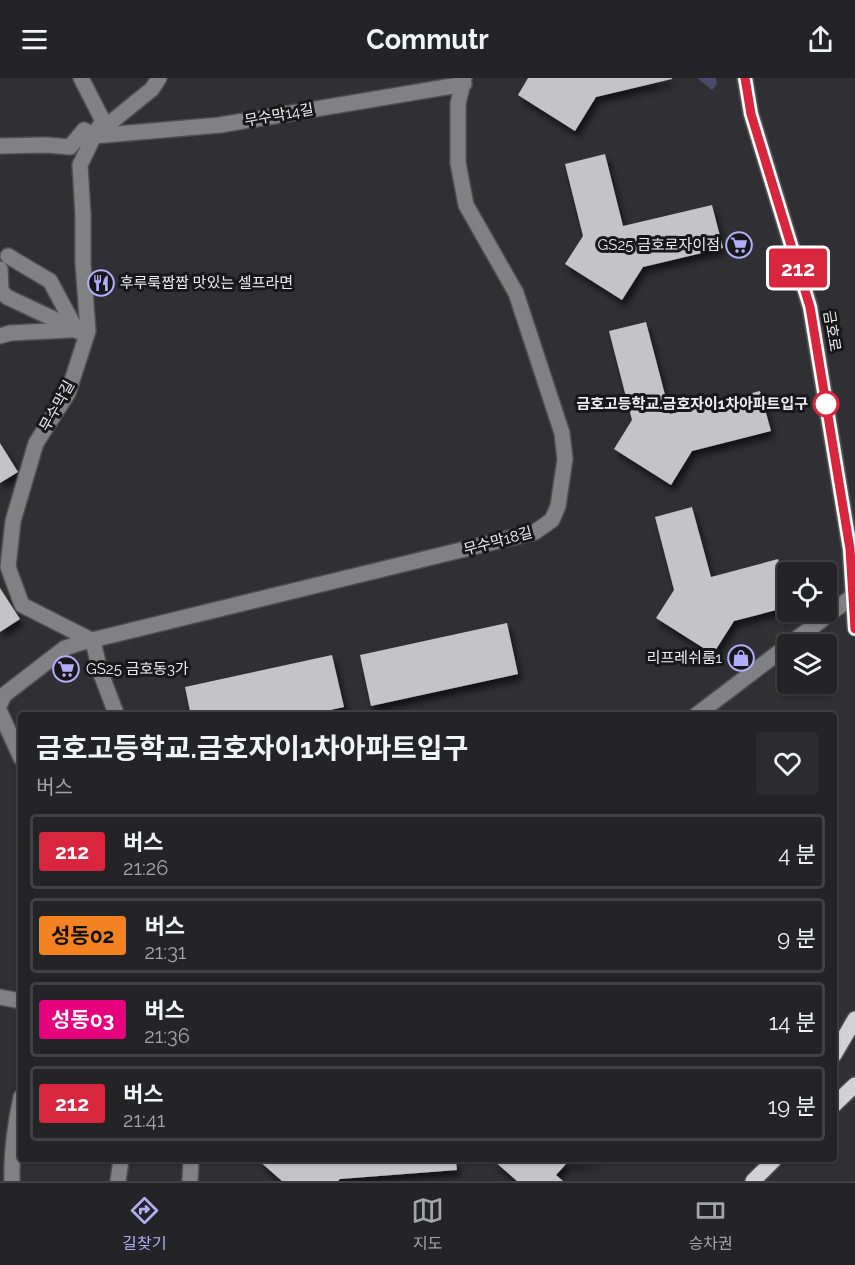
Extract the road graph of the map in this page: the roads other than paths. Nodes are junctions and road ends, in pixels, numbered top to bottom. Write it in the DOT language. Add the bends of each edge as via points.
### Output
graph roads {
  1 [pos="81,78"];
  2 [pos="159,78"];
  3 [pos="745,78"];
  4 [pos="464,81"];
  5 [pos="94,136"];
  6 [pos="0,146"];
  7 [pos="4,263"];
  8 [pos="77,331"];
  9 [pos="0,336"];
  10 [pos="853,596"];
  11 [pos="855,628"];
  12 [pos="93,640"];
  13 [pos="0,704"];
  14 [pos="0,712"];
  15 [pos="115,712"];
  16 [pos="700,712"];
  17 [pos="18,751"];
  18 [pos="0,997"];
  19 [pos="18,1000"];
  20 [pos="855,1019"];
  21 [pos="837,1050"];
  22 [pos="855,1085"];
  23 [pos="837,1102"];
  24 [pos="18,1110"];
  25 [pos="121,1162"];
  26 [pos="190,1162"];
  27 [pos="772,1162"];
  28 [pos="12,1181"];
  29 [pos="118,1181"];
  30 [pos="190,1181"];
  31 [pos="753,1181"];
  1 -- 5 [label="street" via="103,121"];
  2 -- 5 [label="street, 무수막길" via="152,89"];
  3 -- 10 [label="street, 금호로" via="751,114 810,307 850,549"];
  4 -- 5 [label="street, 무수막14길" via="220,125"];
  4 -- 12 [label="street, 무수막18길" via="458,104 458,163 466,205 516,293 562,433 566,459 552,520 535,532"];
  5 -- 6 [label="street" via="84,130 70,147"];
  5 -- 8 [label="street, 무수막길" via="81,165 83,263"];
  7 -- 8 [label="street" via="50,281"];
  7 -- 8 [label="street" via="1,291 7,297"];
  8 -- 9 [label="street"];
  8 -- 12 [label="street, 무수막길" via="68,393 36,443 13,521 8,567 22,605"];
  10 -- 11 [label="street, 금호로"];
  10 -- 16 [label="street"];
  12 -- 13 [label="street, 무수막18길" via="65,648 4,695"];
  12 -- 15 [label="street"];
  14 -- 17 [label="street"];
  18 -- 19 [label="street"];
  20 -- 21 [label="main road"];
  22 -- 23 [label="main road"];
  24 -- 28 [label="street"];
  25 -- 29 [label="street"];
  26 -- 30 [label="street"];
  27 -- 31 [label="main road"];
}
